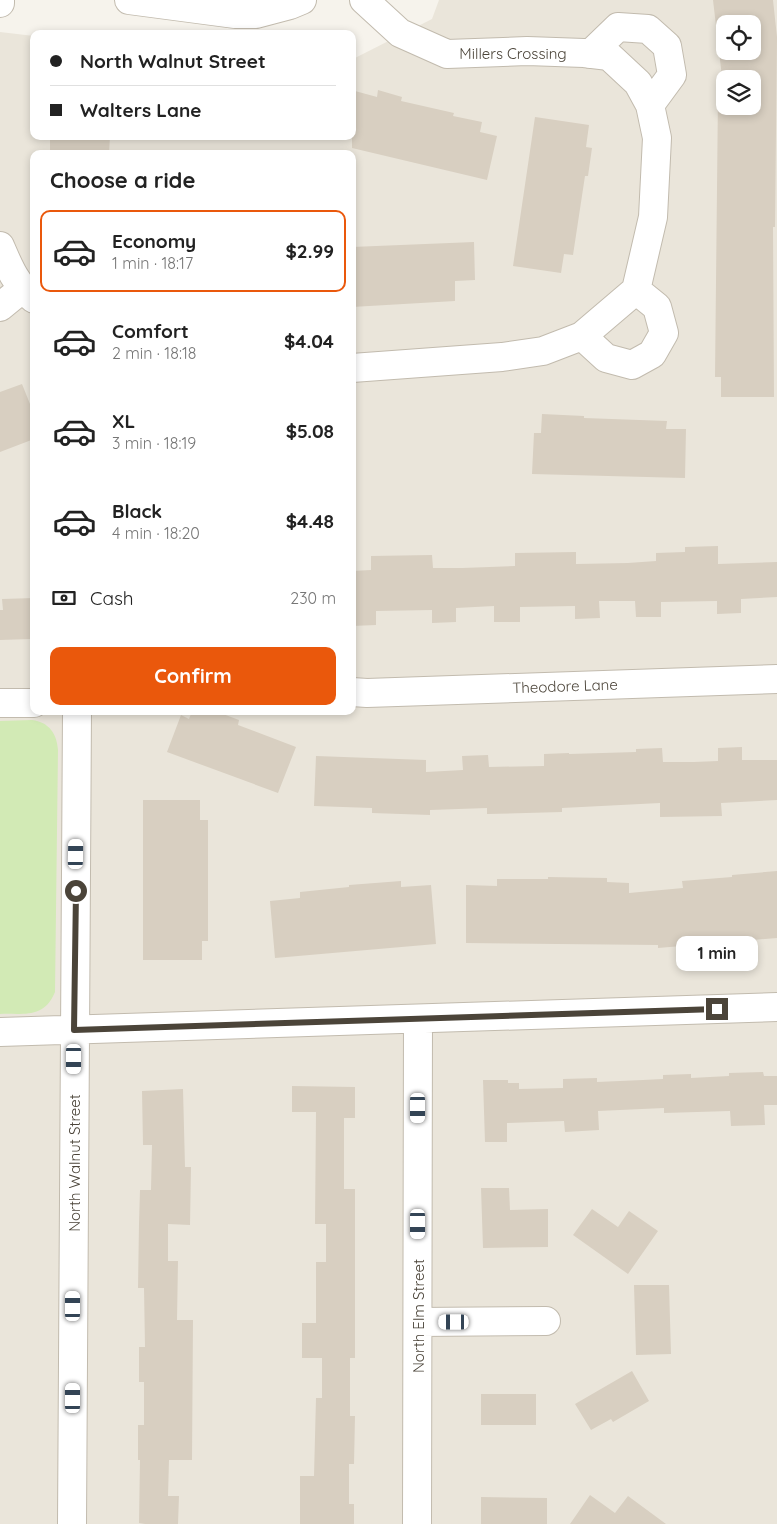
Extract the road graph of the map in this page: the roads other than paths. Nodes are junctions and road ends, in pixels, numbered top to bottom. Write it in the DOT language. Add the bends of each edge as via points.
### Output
graph roads {
  1 [pos="129,0"];
  2 [pos="302,0"];
  3 [pos="364,0"];
  4 [pos="590,54"];
  5 [pos="650,105"];
  6 [pos="0,246"];
  7 [pos="636,290"];
  8 [pos="28,294"];
  9 [pos="0,307"];
  10 [pos="582,336"];
  11 [pos="356,368"];
  12 [pos="777,679"];
  13 [pos="356,692"];
  14 [pos="0,703"];
  15 [pos="30,703"];
  16 [pos="77,715"];
  17 [pos="777,1008"];
  18 [pos="418,1019"];
  19 [pos="74,1030"];
  20 [pos="0,1032"];
  21 [pos="418,1322"];
  22 [pos="546,1322"];
  23 [pos="72,1524"];
  24 [pos="418,1524"];
  1 -- 2 [label="street" via="256,14"];
  3 -- 4 [label="street, Millers Crossing" via="400,33 447,54 527,51"];
  4 -- 5 [label="street, Millers Crossing" via="609,56 638,82"];
  4 -- 5 [label="street" via="618,27 648,29 667,46 672,74"];
  5 -- 7 [label="street, Millers Crossing" via="657,138 653,217"];
  6 -- 8 [label="street" via="11,270"];
  7 -- 10 [label="street"];
  7 -- 10 [label="street" via="657,306 664,333 652,354 632,365 606,358"];
  8 -- 9 [label="street"];
  10 -- 11 [label="street" via="543,351 502,357"];
  12 -- 13 [label="street, Theodore Lane"];
  14 -- 15 [label="street"];
  16 -- 19 [label="street, North Walnut Street"];
  17 -- 18 [label="street"];
  18 -- 19 [label="street"];
  18 -- 21 [label="street, North Elm Street"];
  19 -- 20 [label="street"];
  19 -- 23 [label="street, North Walnut Street"];
  21 -- 22 [label="street"];
  21 -- 24 [label="street, North Elm Street"];
}
